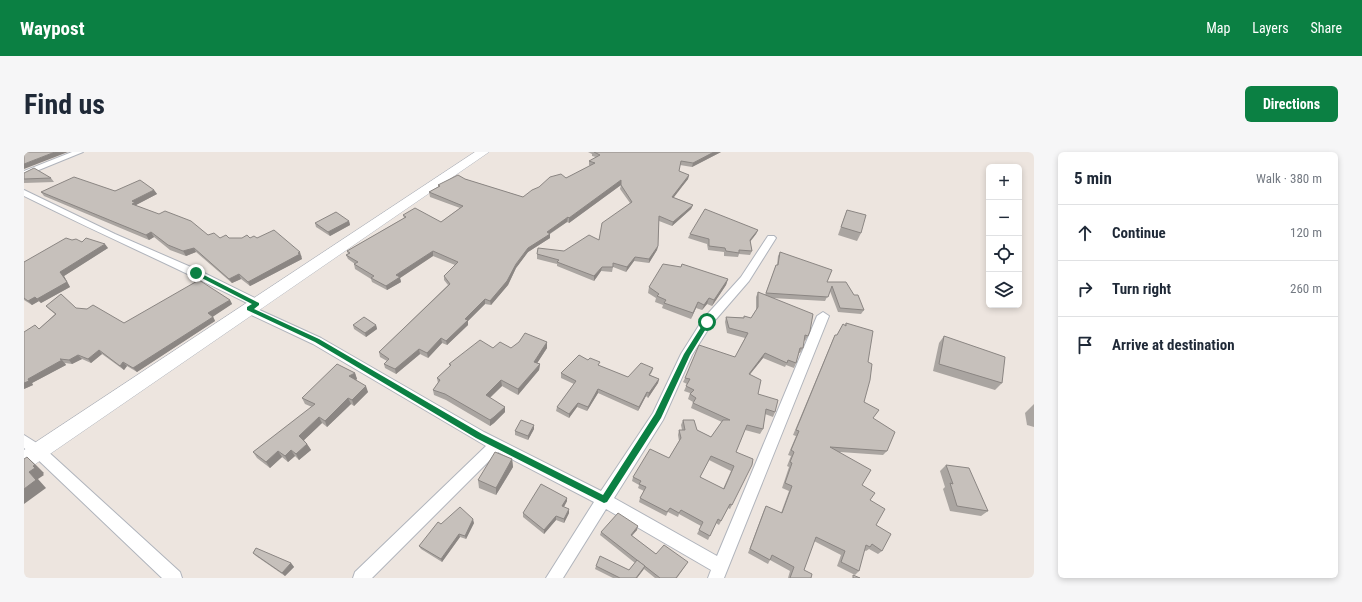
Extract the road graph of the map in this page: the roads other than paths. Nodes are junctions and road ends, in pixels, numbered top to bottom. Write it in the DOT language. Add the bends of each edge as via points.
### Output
graph roads {
  1 [pos="79,152"];
  2 [pos="483,152"];
  3 [pos="24,174"];
  4 [pos="24,193"];
  5 [pos="771,238"];
  6 [pos="253,306"];
  7 [pos="823,316"];
  8 [pos="24,440"];
  9 [pos="496,445"];
  10 [pos="38,451"];
  11 [pos="24,460"];
  12 [pos="604,500"];
  13 [pos="719,572"];
  14 [pos="174,578"];
  15 [pos="361,578"];
  16 [pos="554,578"];
  1 -- 3 [label="street"];
  2 -- 6 [label="street"];
  4 -- 6 [label="street" via="196,273"];
  5 -- 12 [label="street" via="745,279 703,329 687,354 658,416"];
  6 -- 9 [label="street" via="317,340"];
  6 -- 10 [label="street"];
  7 -- 13 [label="street"];
  8 -- 10 [label="street"];
  9 -- 12 [label="street"];
  9 -- 15 [label="street"];
  10 -- 11 [label="street"];
  10 -- 14 [label="street"];
  12 -- 13 [label="street"];
  12 -- 16 [label="street"];
}
